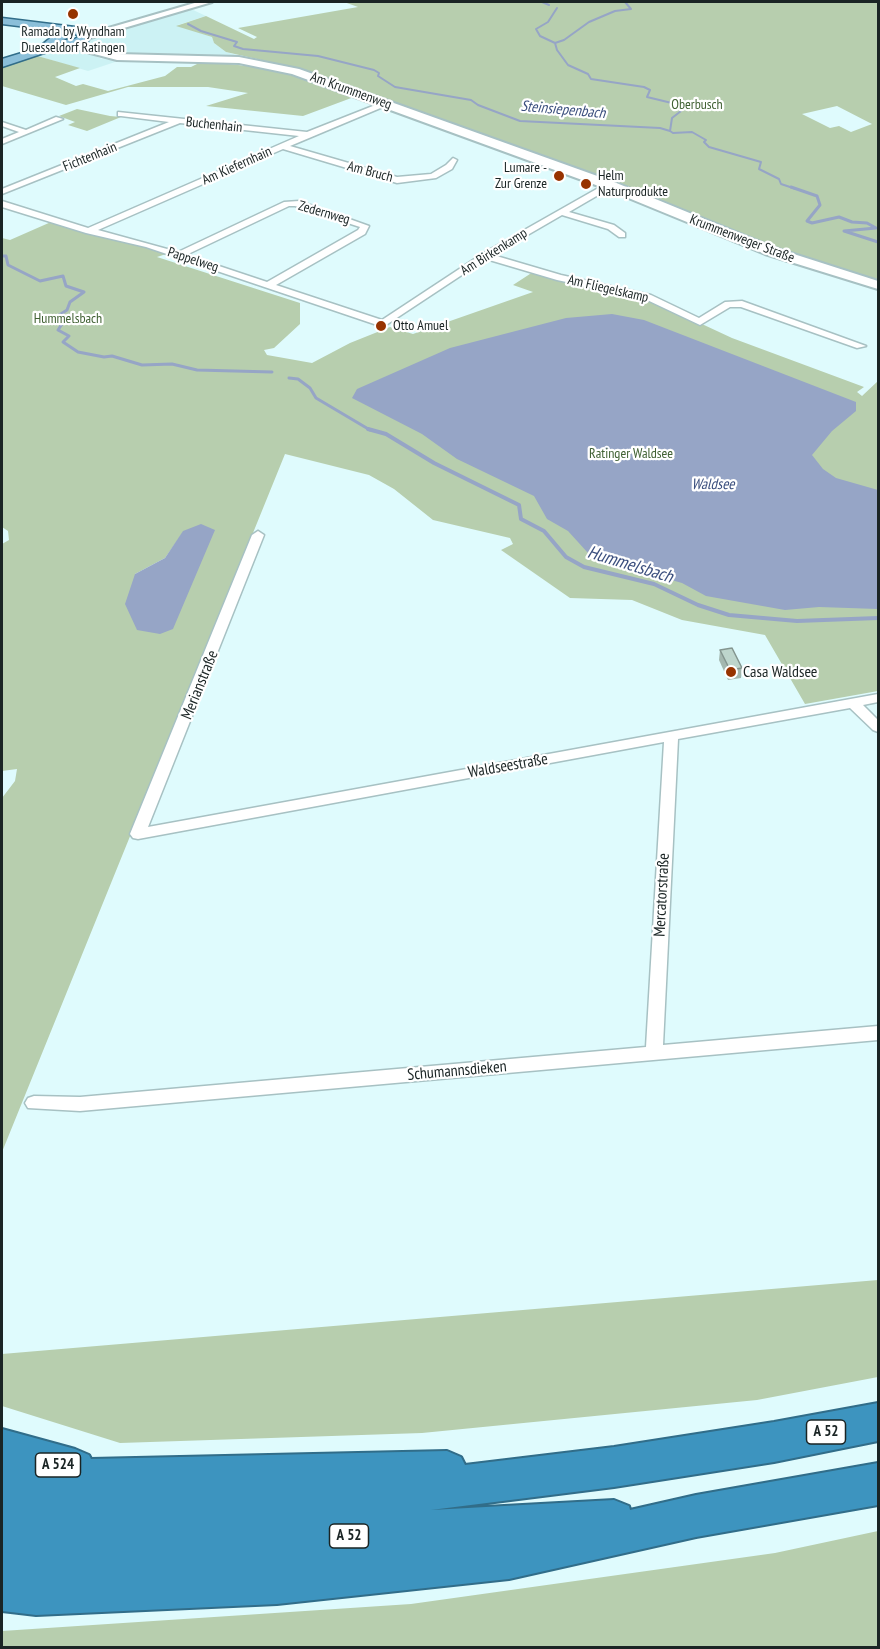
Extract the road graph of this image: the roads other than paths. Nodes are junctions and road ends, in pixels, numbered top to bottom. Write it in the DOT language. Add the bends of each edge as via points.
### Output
graph roads {
  1 [pos="207,2"];
  2 [pos="2,21"];
  3 [pos="72,39"];
  4 [pos="2,63"];
  5 [pos="386,104"];
  6 [pos="121,114"];
  7 [pos="47,115"];
  8 [pos="59,119"];
  9 [pos="178,122"];
  10 [pos="70,123"];
  11 [pos="2,124"];
  12 [pos="25,132"];
  13 [pos="308,135"];
  14 [pos="2,141"];
  15 [pos="282,146"];
  16 [pos="453,160"];
  17 [pos="609,185"];
  18 [pos="2,192"];
  19 [pos="2,204"];
  20 [pos="560,212"];
  21 [pos="89,231"];
  22 [pos="621,236"];
  23 [pos="178,255"];
  24 [pos="485,256"];
  25 [pos="268,285"];
  26 [pos="879,285"];
  27 [pos="383,324"];
  28 [pos="861,346"];
  29 [pos="258,535"];
  30 [pos="879,698"];
  31 [pos="853,703"];
  32 [pos="879,727"];
  33 [pos="671,737"];
  34 [pos="138,834"];
  35 [pos="879,1033"];
  36 [pos="654,1053"];
  37 [pos="34,1103"];
  38 [pos="879,1422"];
  39 [pos="2,1449"];
  40 [pos="614,1467"];
  41 [pos="2,1479"];
  42 [pos="115,1480"];
  43 [pos="879,1484"];
  44 [pos="2,1513"];
  45 [pos="696,1516"];
  46 [pos="2,1551"];
  47 [pos="13,1594"];
  1 -- 3 [label="main road"];
  2 -- 3 [label="main road"];
  2 -- 3 [label="main road" via="47,29"];
  3 -- 4 [label="main road"];
  3 -- 5 [label="main road, Am Krummenweg" via="117,57 264,63"];
  5 -- 13 [label="street, Am Kiefernhain"];
  5 -- 17 [label="main road, Am Krummenweg"];
  6 -- 9 [label="street, Buchenhain"];
  7 -- 8 [label="street"];
  8 -- 10 [label="street"];
  8 -- 12 [label="street"];
  9 -- 13 [label="street, Buchenhain"];
  9 -- 18 [label="street, Fichtenhain"];
  11 -- 12 [label="street"];
  12 -- 14 [label="street"];
  13 -- 15 [label="street, Am Kiefernhain"];
  15 -- 16 [label="street, Am Bruch" via="397,180 433,176"];
  15 -- 21 [label="street, Am Kiefernhain"];
  17 -- 20 [label="street, Am Birkenkamp"];
  17 -- 26 [label="main road, Krummenweger Straße" via="759,247"];
  19 -- 21 [label="street, Pappelweg"];
  20 -- 22 [label="street" via="611,228"];
  20 -- 24 [label="street, Am Birkenkamp"];
  21 -- 23 [label="street, Pappelweg"];
  23 -- 25 [label="street, Pappelweg"];
  23 -- 25 [label="street, Zedernweg" via="287,204 296,203 365,226 362,232"];
  24 -- 27 [label="street, Am Birkenkamp"];
  24 -- 28 [label="street, Am Fliegelskamp" via="560,278 648,297 700,322 728,304 742,304"];
  25 -- 27 [label="street, Pappelweg"];
  29 -- 34 [label="street, Merianstraße"];
  30 -- 31 [label="street, Waldseestraße"];
  31 -- 32 [label="street"];
  31 -- 33 [label="street, Waldseestraße"];
  33 -- 34 [label="street, Waldseestraße"];
  33 -- 36 [label="street, Mercatorstraße"];
  35 -- 36 [label="street, Schumannsdieken"];
  36 -- 37 [label="street, Schumannsdieken" via="80,1104"];
  38 -- 40 [label="highway, A 52"];
  39 -- 42 [label="highway, A 524"];
  40 -- 42 [label="highway"];
  40 -- 44 [label="highway, A 52" via="288,1504 138,1512"];
  41 -- 42 [label="highway"];
  43 -- 45 [label="highway, A 52"];
  45 -- 46 [label="highway, A 52" via="66,1551"];
  45 -- 47 [label="highway" via="509,1558 277,1582"];
}
